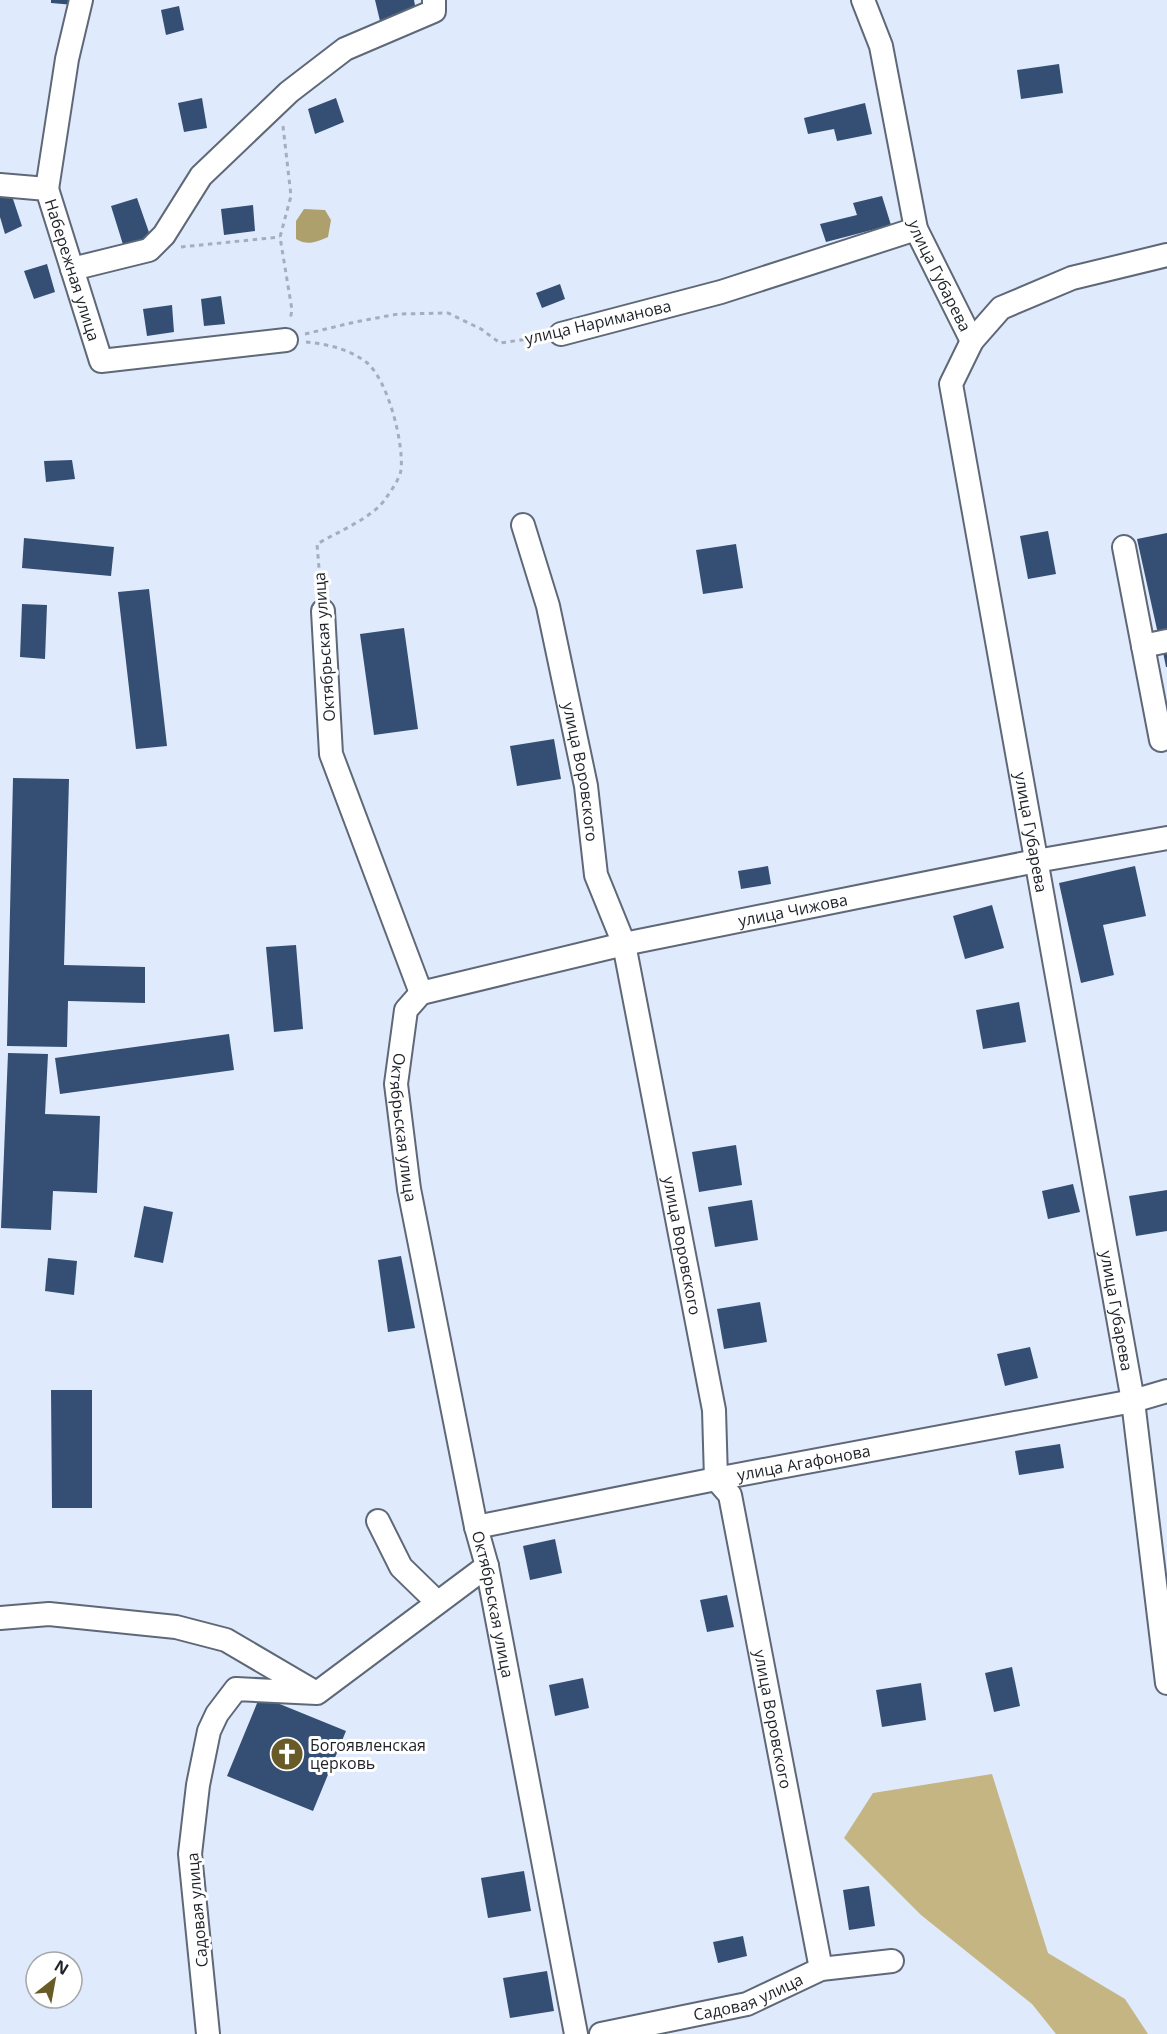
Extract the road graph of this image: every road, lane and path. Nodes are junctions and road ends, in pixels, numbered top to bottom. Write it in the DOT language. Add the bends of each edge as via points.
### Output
graph roads {
  1 [pos="81,0"];
  2 [pos="434,0"];
  3 [pos="863,0"];
  4 [pos="279,101"];
  5 [pos="0,184"];
  6 [pos="47,189"];
  7 [pos="916,229"];
  8 [pos="280,237"];
  9 [pos="149,250"];
  10 [pos="1167,255"];
  11 [pos="72,269"];
  12 [pos="561,334"];
  13 [pos="286,340"];
  14 [pos="972,342"];
  15 [pos="523,525"];
  16 [pos="1124,547"];
  17 [pos="323,611"];
  18 [pos="1167,641"];
  19 [pos="1143,646"];
  20 [pos="1161,740"];
  21 [pos="1167,838"];
  22 [pos="1036,861"];
  23 [pos="624,944"];
  24 [pos="422,993"];
  25 [pos="1167,1391"];
  26 [pos="1133,1401"];
  27 [pos="716,1479"];
  28 [pos="378,1521"];
  29 [pos="476,1527"];
  30 [pos="1159,1547"];
  31 [pos="487,1566"];
  32 [pos="437,1602"];
  33 [pos="0,1617"];
  34 [pos="1167,1683"];
  35 [pos="317,1693"];
  36 [pos="892,1961"];
  37 [pos="820,1969"];
  38 [pos="208,2034"];
  39 [pos="576,2034"];
  40 [pos="601,2034"];
  1 -- 6 [label="street" via="67,59"];
  2 -- 4 [label="street" via="434,11 345,49"];
  3 -- 7 [label="street, улица Губарева" via="881,46"];
  4 -- 8 [label="path" via="291,196"];
  4 -- 9 [label="street" via="201,176 164,235"];
  5 -- 6 [label="street, Набережная улица"];
  6 -- 11 [label="street, Набережная улица"];
  7 -- 12 [label="street, улица Нариманова" via="721,291"];
  7 -- 14 [label="street, улица Губарева"];
  8 -- 9 [label="path"];
  8 -- 13 [label="path" via="292,310"];
  9 -- 11 [label="street"];
  10 -- 14 [label="street" via="1072,278 1001,308"];
  11 -- 13 [label="street, Набережная улица" via="101,361"];
  12 -- 13 [label="path, улица Нариманова" via="500,344 481,329 448,313 398,314"];
  13 -- 17 [label="path, Октябрьская улица" via="327,344 367,363 380,378 392,408 399,451 401,471 385,500 369,515 317,544"];
  14 -- 22 [label="street, улица Губарева" via="951,384"];
  15 -- 23 [label="street, улица Воровского" via="548,606 585,786 596,875"];
  16 -- 19 [label="street"];
  17 -- 24 [label="street, Октябрьская улица" via="331,754"];
  18 -- 19 [label="street"];
  19 -- 20 [label="street"];
  21 -- 22 [label="street, улица Чижова"];
  22 -- 23 [label="street, улица Чижова"];
  22 -- 26 [label="street, улица Губарева"];
  23 -- 24 [label="street, улица Чижова"];
  23 -- 27 [label="street, улица Воровского" via="714,1410"];
  24 -- 29 [label="street, Октябрьская улица" via="406,1010 396,1084 409,1189"];
  25 -- 26 [label="street, улица Агафонова"];
  26 -- 27 [label="street, улица Агафонова"];
  26 -- 30 [label="street, улица Губарева"];
  27 -- 29 [label="street, улица Агафонова"];
  27 -- 37 [label="street, улица Воровского" via="730,1495"];
  28 -- 32 [label="street" via="401,1567"];
  29 -- 31 [label="street, Октябрьская улица"];
  30 -- 34 [label="street, улица Губарева"];
  31 -- 32 [label="street"];
  31 -- 39 [label="street, Октябрьская улица"];
  32 -- 35 [label="street"];
  33 -- 35 [label="street" via="49,1614 176,1628 226,1641"];
  35 -- 38 [label="street, Садовая улица" via="236,1689 209,1731 190,1854"];
  36 -- 37 [label="street, Садовая улица"];
  37 -- 40 [label="street, Садовая улица" via="747,2004"];
}
